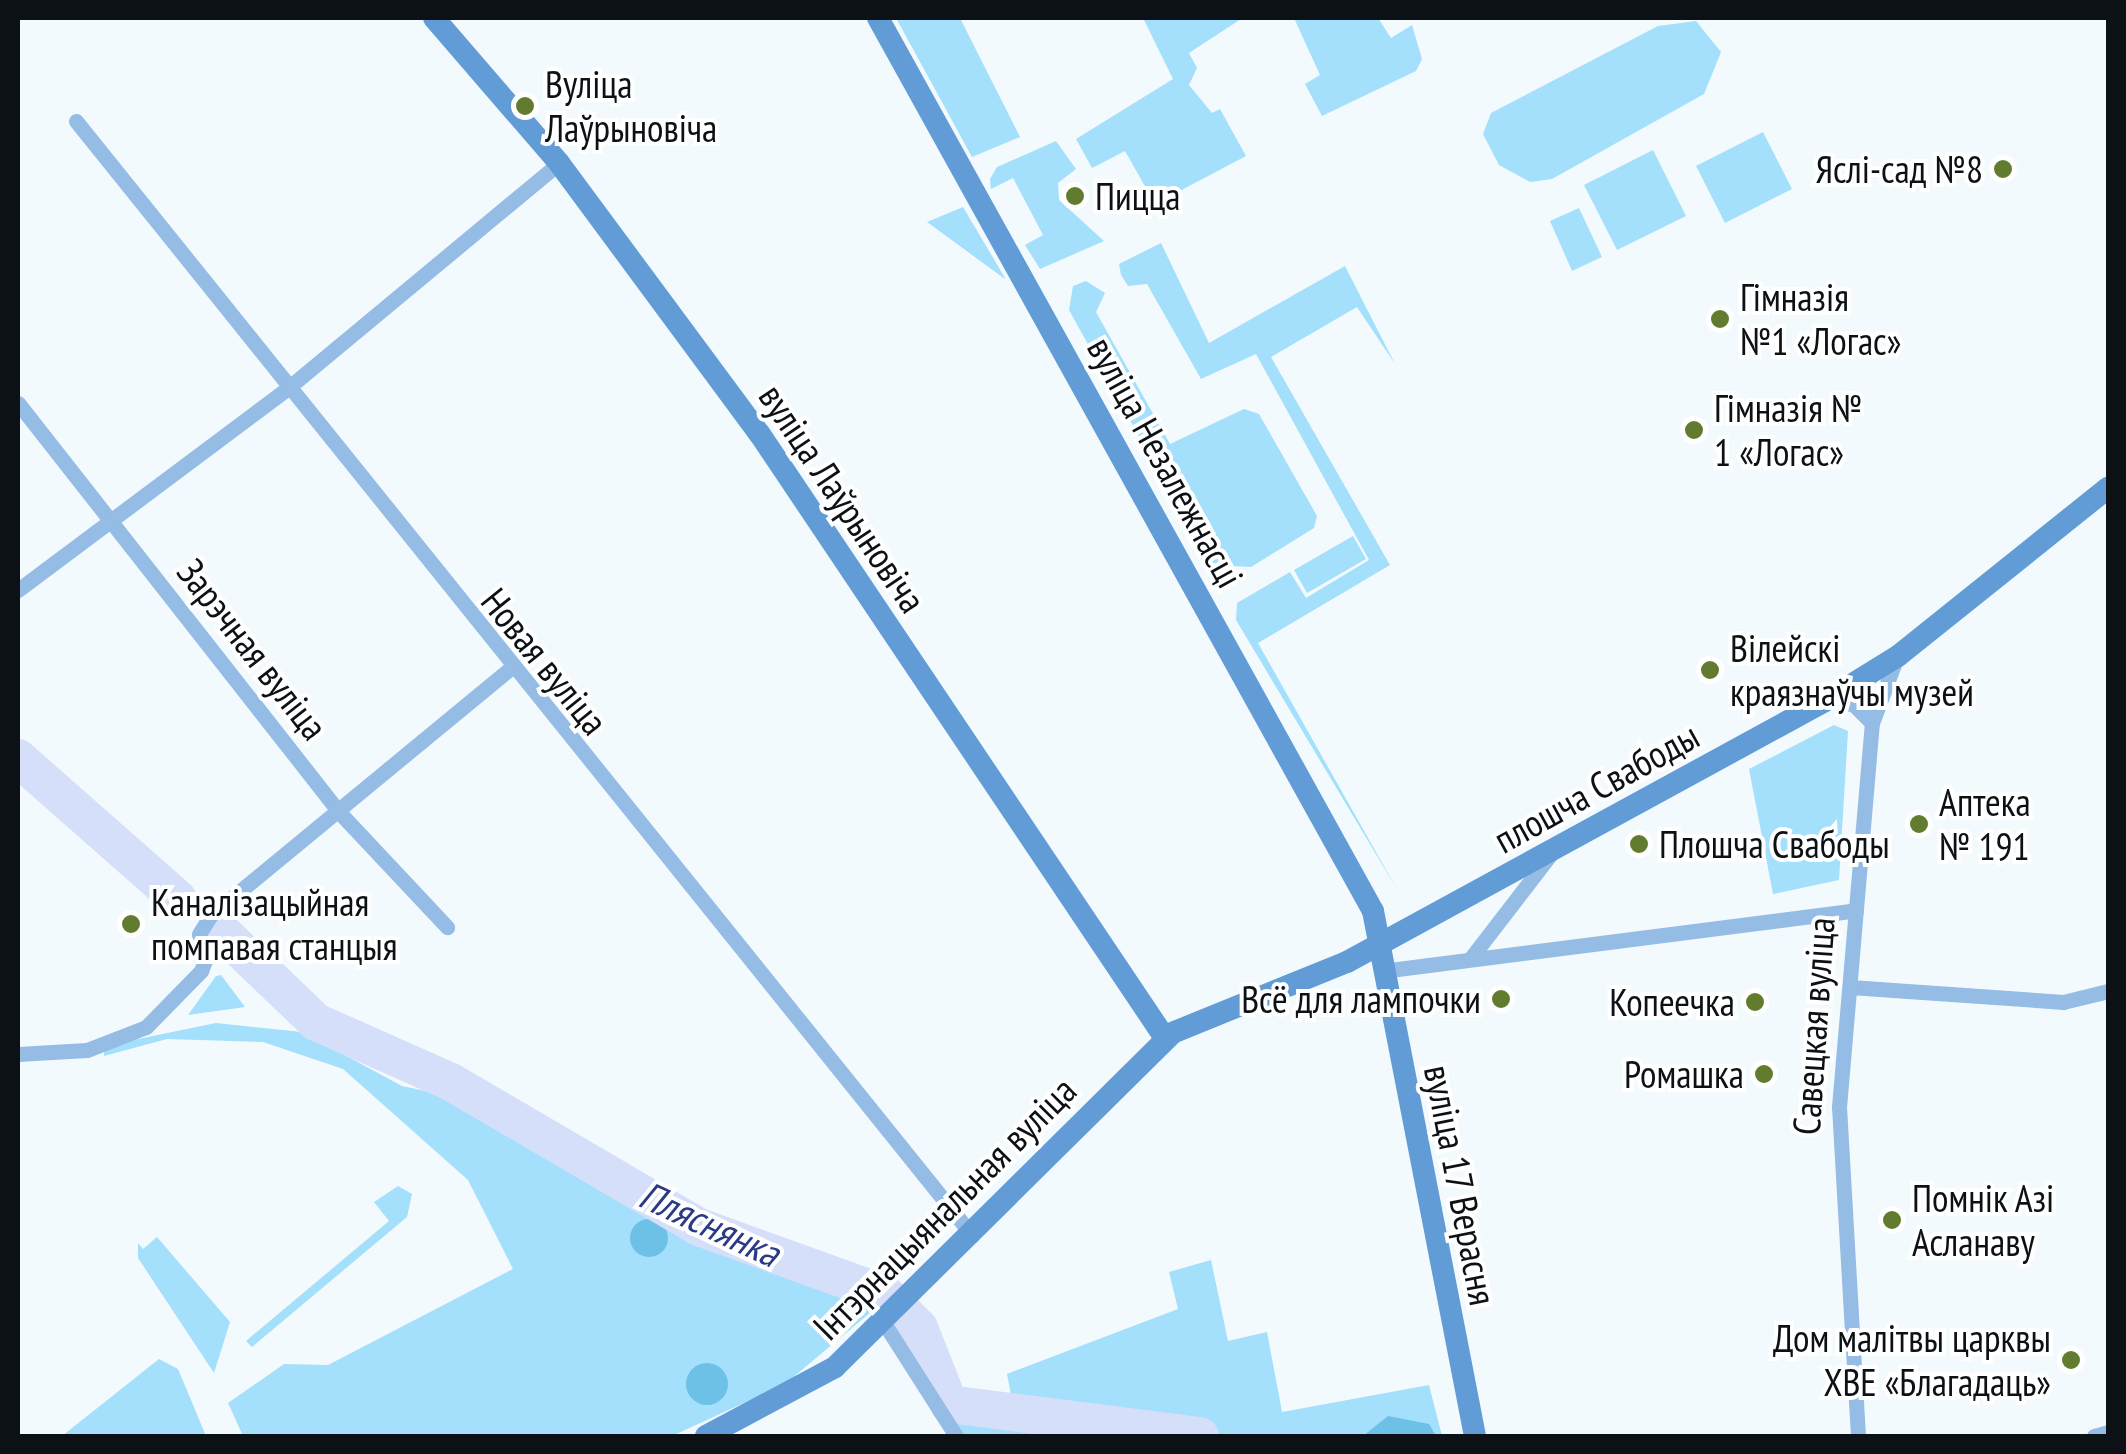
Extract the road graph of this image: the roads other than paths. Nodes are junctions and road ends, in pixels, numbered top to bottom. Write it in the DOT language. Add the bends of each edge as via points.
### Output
graph roads {
  1 [pos="434,18"];
  2 [pos="878,18"];
  3 [pos="76,121"];
  4 [pos="559,163"];
  5 [pos="288,388"];
  6 [pos="18,403"];
  7 [pos="2108,488"];
  8 [pos="112,522"];
  9 [pos="18,590"];
  10 [pos="1898,656"];
  11 [pos="509,669"];
  12 [pos="1825,701"];
  13 [pos="1872,724"];
  14 [pos="338,812"];
  15 [pos="1553,851"];
  16 [pos="1856,910"];
  17 [pos="447,926"];
  18 [pos="1377,947"];
  19 [pos="1470,959"];
  20 [pos="1382,972"];
  21 [pos="1850,987"];
  22 [pos="2108,991"];
  23 [pos="1165,1038"];
  24 [pos="18,1054"];
  25 [pos="972,1235"];
  26 [pos="886,1321"];
  27 [pos="2108,1432"];
  28 [pos="706,1436"];
  29 [pos="956,1436"];
  30 [pos="1474,1436"];
  31 [pos="1858,1436"];
  32 [pos="2094,1436"];
  1 -- 4 [label="main road, вуліца Лаўрыновіча"];
  2 -- 18 [label="main road, вуліца Незалежнасці" via="1362,890"];
  3 -- 5 [label="street, Новая вуліца"];
  4 -- 5 [label="street"];
  4 -- 23 [label="main road, вуліца Лаўрыновіча" via="759,433"];
  5 -- 8 [label="street"];
  5 -- 11 [label="street, Новая вуліца"];
  6 -- 8 [label="street, Зарэчная вуліца"];
  7 -- 10 [label="main road"];
  8 -- 9 [label="street"];
  8 -- 14 [label="street, Зарэчная вуліца"];
  10 -- 12 [label="main road, плошча Свабоды"];
  10 -- 13 [label="street, Савецкая вуліца"];
  11 -- 14 [label="street"];
  11 -- 25 [label="street, Новая вуліца"];
  12 -- 13 [label="street" via="1853,704"];
  12 -- 15 [label="main road, плошча Свабоды"];
  13 -- 16 [label="street, Савецкая вуліца"];
  14 -- 17 [label="street, Зарэчная вуліца"];
  14 -- 24 [label="street" via="212,915 199,934 208,955 201,972 146,1027 87,1050"];
  15 -- 18 [label="main road, плошча Свабоды"];
  15 -- 19 [label="street"];
  16 -- 19 [label="street"];
  16 -- 21 [label="street, Савецкая вуліца"];
  18 -- 20 [label="main road, вуліца 17 Верасня"];
  18 -- 23 [label="main road, плошча Свабоды"];
  19 -- 20 [label="street"];
  20 -- 30 [label="main road, вуліца 17 Верасня"];
  21 -- 22 [label="street" via="2063,1002"];
  21 -- 31 [label="street, Савецкая вуліца" via="1838,1181"];
  23 -- 25 [label="main road, Інтэрнацыянальная вуліца"];
  25 -- 26 [label="main road, Інтэрнацыянальная вуліца"];
  26 -- 28 [label="main road, Інтэрнацыянальная вуліца" via="815,1382"];
  26 -- 29 [label="street"];
  27 -- 32 [label="street"];
}
